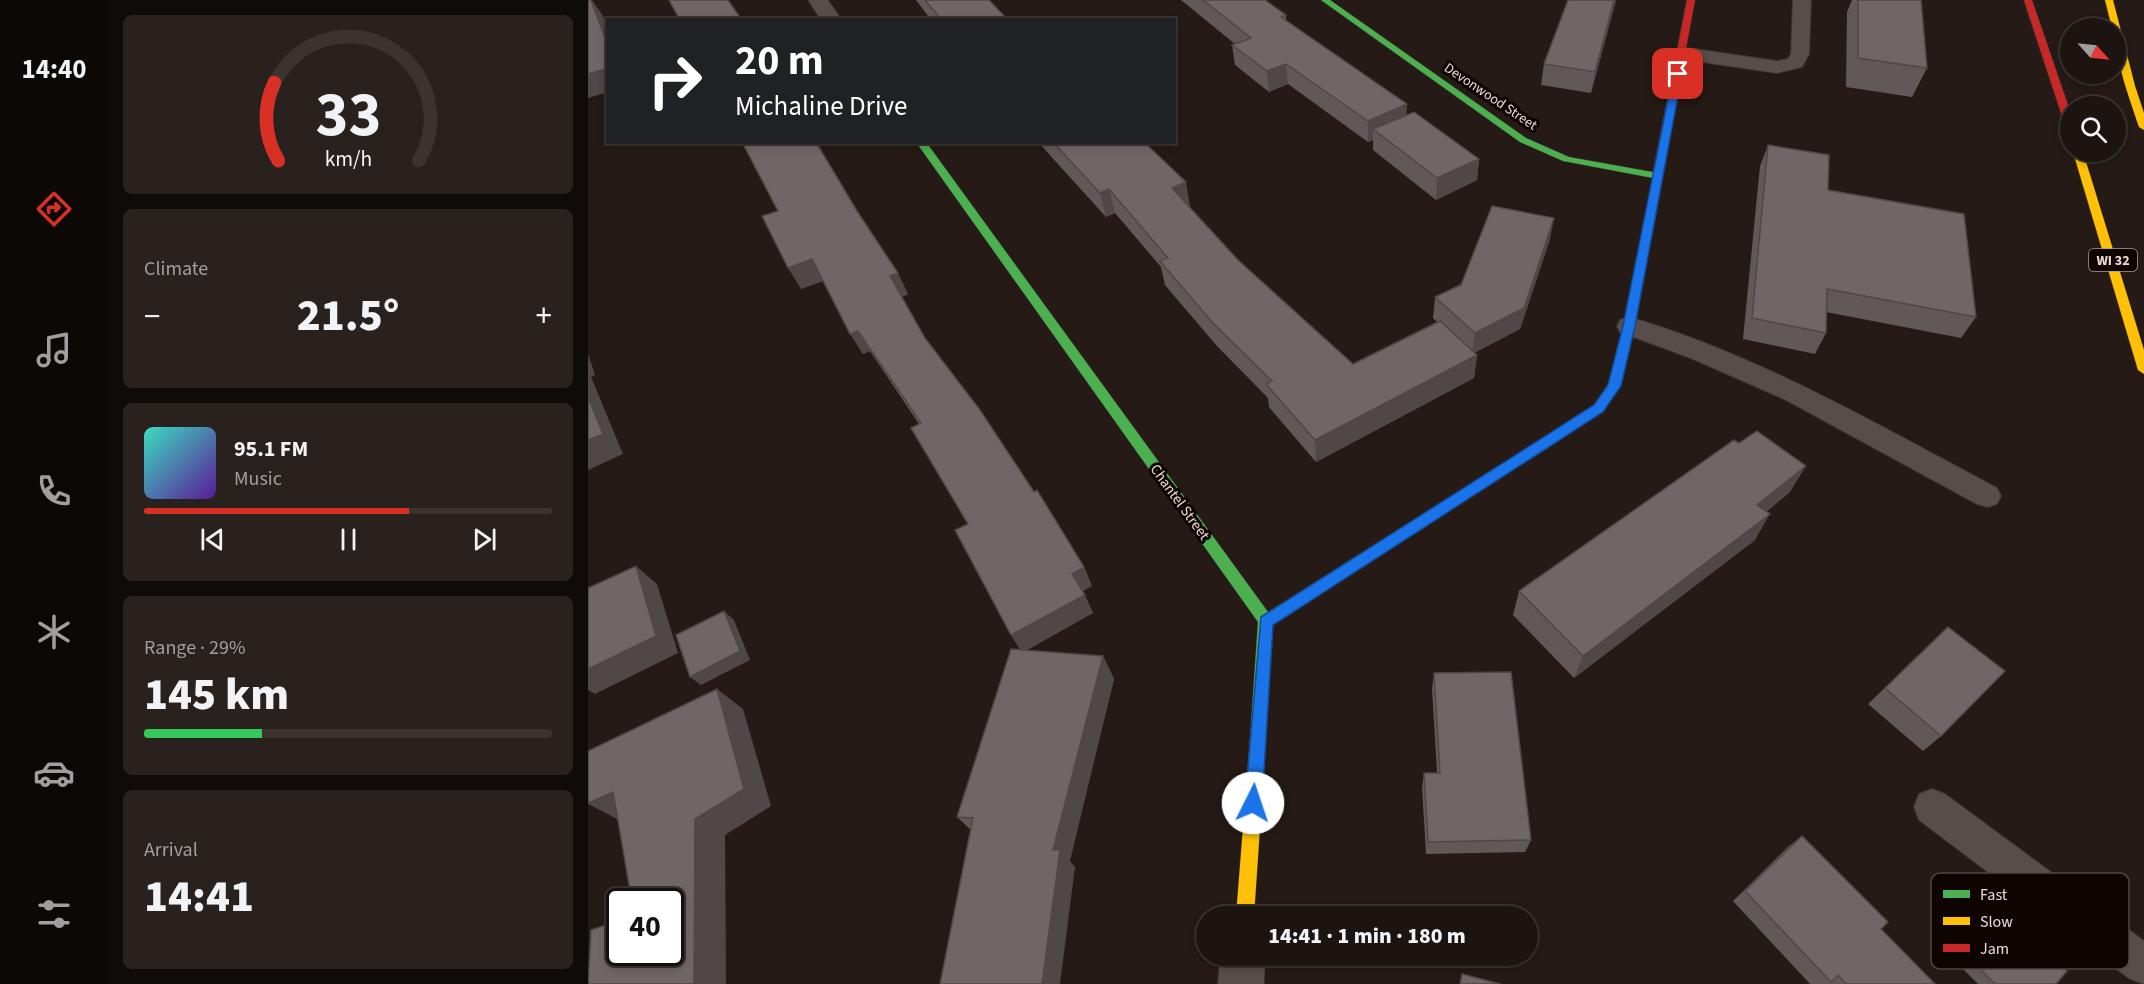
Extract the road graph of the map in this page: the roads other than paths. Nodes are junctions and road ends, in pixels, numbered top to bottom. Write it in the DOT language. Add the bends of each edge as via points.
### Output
graph roads {
  1 [pos="818,0"];
  2 [pos="1325,0"];
  3 [pos="1691,0"];
  4 [pos="1802,0"];
  5 [pos="2028,0"];
  6 [pos="2111,1"];
  7 [pos="831,18"];
  8 [pos="1682,53"];
  9 [pos="2060,96"];
  10 [pos="2144,127"];
  11 [pos="922,144"];
  12 [pos="2081,162"];
  13 [pos="1658,176"];
  14 [pos="1629,326"];
  15 [pos="2144,370"];
  16 [pos="1987,496"];
  17 [pos="1266,621"];
  18 [pos="1932,807"];
  19 [pos="2021,873"];
  20 [pos="1246,906"];
  21 [pos="2129,954"];
  22 [pos="2144,965"];
  23 [pos="1242,966"];
  24 [pos="1241,984"];
  1 -- 7 [label="street"];
  2 -- 13 [label="street, Devonwood Street" via="1523,140 1566,159"];
  3 -- 8 [label="street"];
  4 -- 8 [label="lane" via="1800,54 1795,63 1777,67"];
  5 -- 9 [label="street"];
  6 -- 10 [label="street" via="2130,86"];
  8 -- 13 [label="street"];
  11 -- 17 [label="street, Chantel Street"];
  12 -- 15 [label="street, WI 32"];
  13 -- 14 [label="street"];
  14 -- 16 [label="lane" via="1795,393"];
  14 -- 17 [label="street" via="1614,386 1598,409"];
  17 -- 20 [label="street"];
  18 -- 19 [label="lane"];
  21 -- 22 [label="lane"];
  23 -- 24 [label="street"];
}
